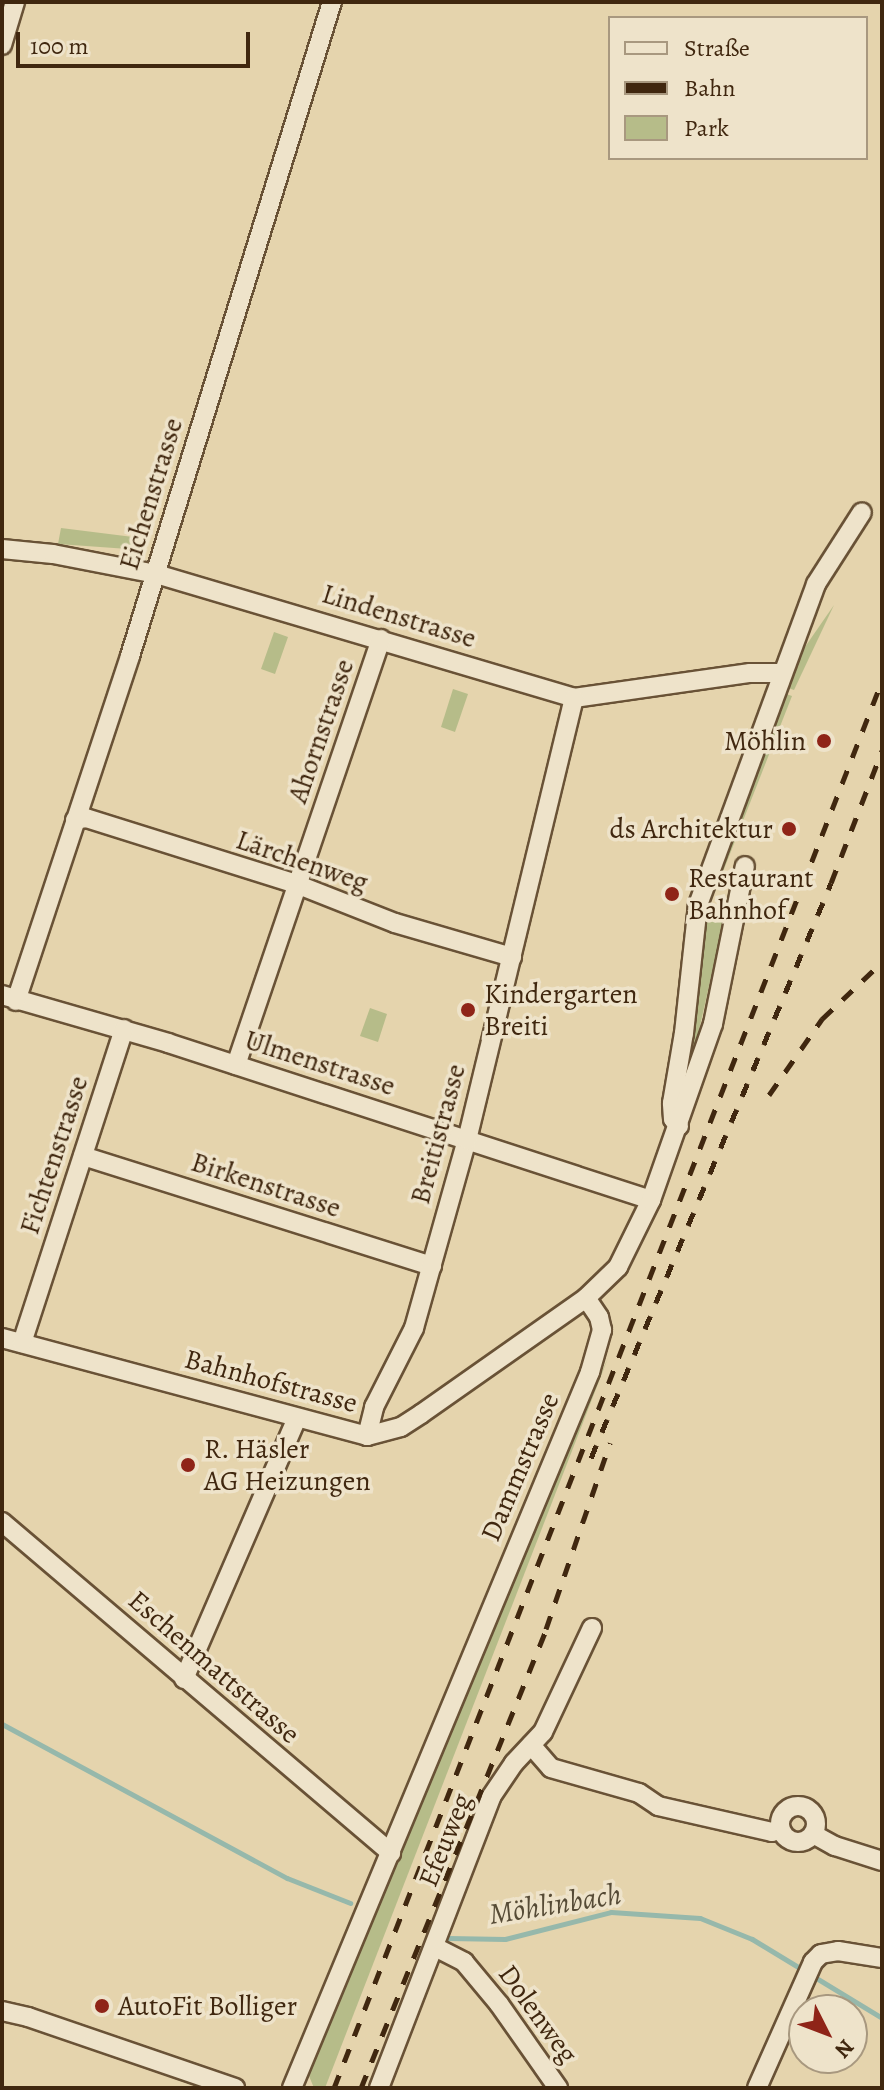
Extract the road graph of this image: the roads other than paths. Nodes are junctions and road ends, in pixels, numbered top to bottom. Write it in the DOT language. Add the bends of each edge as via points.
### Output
graph roads {
  1 [pos="15,2"];
  2 [pos="332,2"];
  3 [pos="2,45"];
  4 [pos="862,512"];
  5 [pos="2,549"];
  6 [pos="156,574"];
  7 [pos="381,639"];
  8 [pos="781,673"];
  9 [pos="574,698"];
  10 [pos="75,820"];
  11 [pos="745,866"];
  12 [pos="296,884"];
  13 [pos="512,957"];
  14 [pos="9,998"];
  15 [pos="124,1029"];
  16 [pos="236,1065"];
  17 [pos="679,1126"];
  18 [pos="467,1140"];
  19 [pos="83,1156"];
  20 [pos="651,1200"];
  21 [pos="432,1266"];
  22 [pos="586,1298"];
  23 [pos="2,1338"];
  24 [pos="22,1343"];
  25 [pos="297,1418"];
  26 [pos="367,1436"];
  27 [pos="2,1522"];
  28 [pos="592,1628"];
  29 [pos="184,1679"];
  30 [pos="531,1745"];
  31 [pos="781,1829"];
  32 [pos="813,1834"];
  33 [pos="391,1853"];
  34 [pos="882,1861"];
  35 [pos="435,1947"];
  36 [pos="882,1958"];
  37 [pos="2,2011"];
  38 [pos="235,2088"];
  39 [pos="292,2088"];
  40 [pos="379,2088"];
  41 [pos="558,2088"];
  42 [pos="757,2088"];
  1 -- 3 [label="street"];
  2 -- 6 [label="street, Eichenstrasse"];
  4 -- 8 [label="street" via="816,584"];
  5 -- 6 [label="street, Lindenstrasse"];
  6 -- 7 [label="street, Lindenstrasse"];
  6 -- 10 [label="street, Eichenstrasse"];
  7 -- 9 [label="street, Lindenstrasse"];
  7 -- 12 [label="street, Ahornstrasse"];
  8 -- 9 [label="street, Lindenstrasse"];
  8 -- 17 [label="street" via="694,919 672,1103"];
  9 -- 13 [label="street, Breitistrasse"];
  10 -- 12 [label="street, Lärchenweg" via="86,818"];
  10 -- 14 [label="street, Eichenstrasse"];
  11 -- 17 [label="street" via="713,1024"];
  12 -- 13 [label="street, Lärchenweg" via="395,923"];
  12 -- 16 [label="street, Ahornstrasse"];
  13 -- 18 [label="street, Breitistrasse"];
  14 -- 15 [label="street, Ulmenstrasse"];
  15 -- 16 [label="street, Ulmenstrasse"];
  15 -- 19 [label="street, Fichtenstrasse"];
  16 -- 18 [label="street, Ulmenstrasse"];
  17 -- 20 [label="street"];
  18 -- 20 [label="street, Ulmenstrasse"];
  18 -- 21 [label="street, Breitistrasse"];
  19 -- 21 [label="street, Birkenstrasse"];
  19 -- 24 [label="street, Fichtenstrasse"];
  20 -- 22 [label="street" via="618,1267"];
  21 -- 26 [label="street, Breitistrasse" via="414,1328 374,1407"];
  22 -- 26 [label="street, Bahnhofstrasse" via="401,1427"];
  22 -- 33 [label="street, Dammstrasse" via="602,1330 590,1372"];
  23 -- 24 [label="street, Bahnhofstrasse"];
  24 -- 25 [label="street, Bahnhofstrasse"];
  25 -- 26 [label="street, Bahnhofstrasse"];
  25 -- 29 [label="street"];
  27 -- 29 [label="street, Eschenmattstrasse"];
  28 -- 30 [label="street, Efeuweg" via="543,1732"];
  29 -- 33 [label="street, Eschenmattstrasse"];
  30 -- 31 [label="street" via="551,1768 639,1793 658,1806 772,1832"];
  30 -- 35 [label="street, Efeuweg" via="491,1797"];
  31 -- 32 [label="street" via="792,1842 804,1842"];
  31 -- 32 [label="street" via="783,1814 804,1807 813,1813"];
  32 -- 34 [label="street"];
  33 -- 39 [label="street, Dammstrasse"];
  35 -- 40 [label="street, Efeuweg"];
  35 -- 41 [label="street, Dolenweg" via="464,1962"];
  36 -- 42 [label="street" via="838,1951 821,1954 805,1975"];
  37 -- 38 [label="street"];
}
